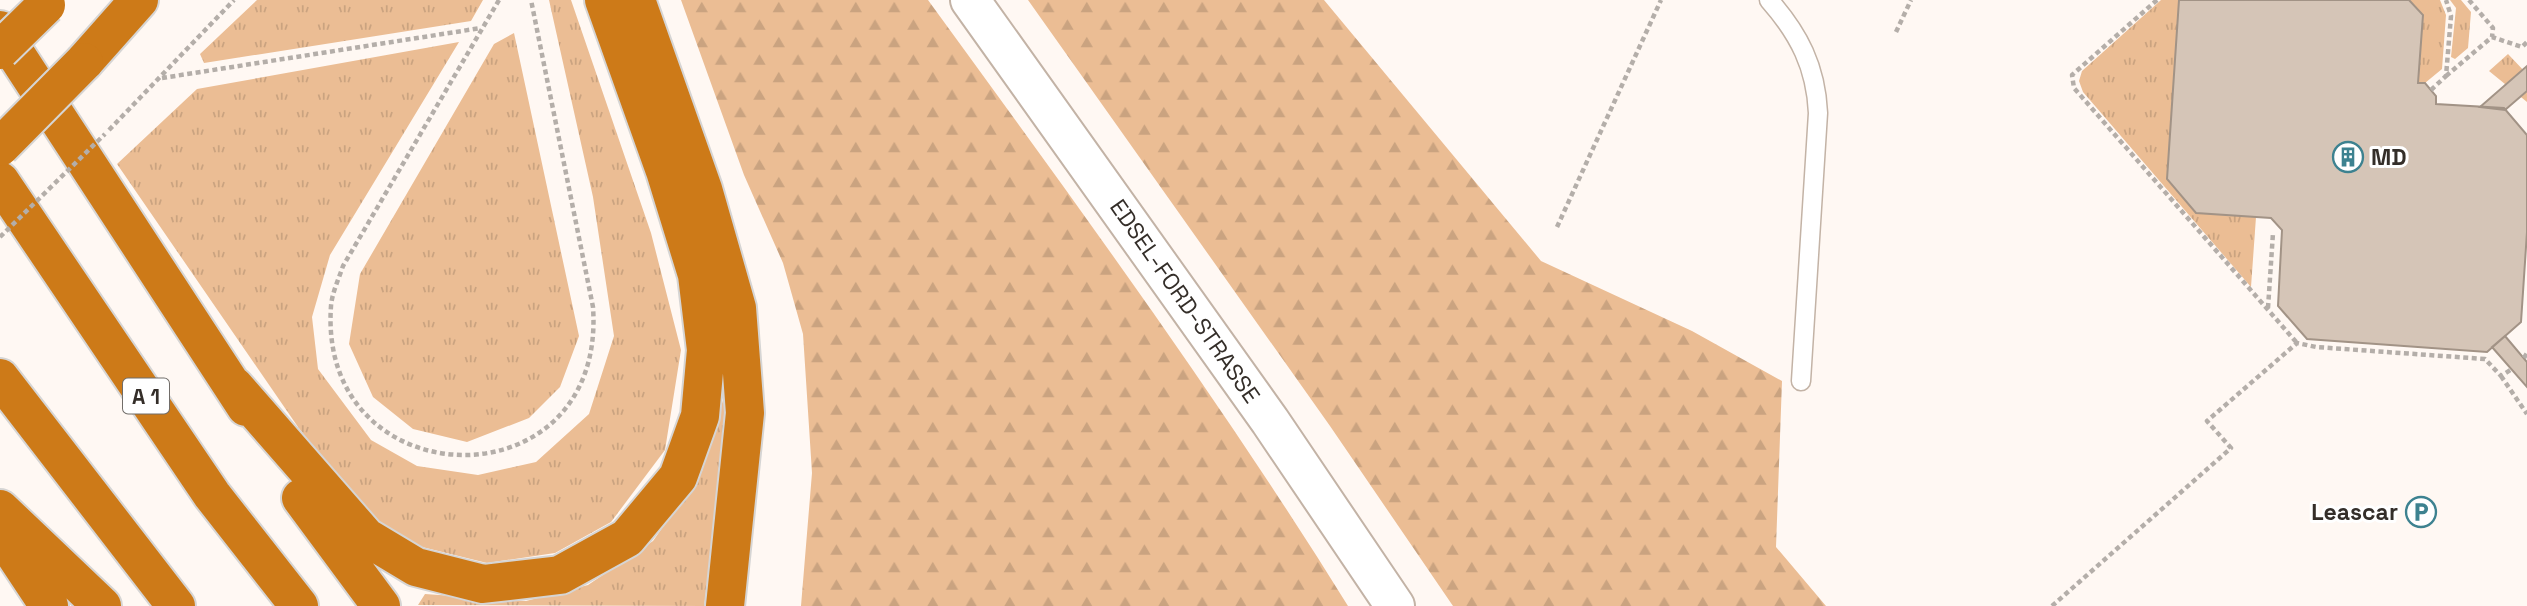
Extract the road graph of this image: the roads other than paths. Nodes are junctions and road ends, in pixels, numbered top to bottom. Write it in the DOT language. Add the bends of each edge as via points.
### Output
graph roads {
  1 [pos="154,0"];
  2 [pos="604,0"];
  3 [pos="636,0"];
  4 [pos="970,0"];
  5 [pos="1769,0"];
  6 [pos="48,3"];
  7 [pos="127,13"];
  8 [pos="0,30"];
  9 [pos="0,50"];
  10 [pos="0,147"];
  11 [pos="0,181"];
  12 [pos="0,378"];
  13 [pos="1801,381"];
  14 [pos="234,386"];
  15 [pos="0,509"];
  16 [pos="0,532"];
  17 [pos="49,606"];
  18 [pos="102,606"];
  19 [pos="176,606"];
  20 [pos="299,606"];
  21 [pos="381,606"];
  22 [pos="725,606"];
  23 [pos="1395,606"];
  1 -- 7 [label="highway"];
  2 -- 14 [label="highway" via="697,275 706,350 699,415 678,477 627,538 560,575 483,584 416,567 366,537"];
  3 -- 22 [label="highway" via="703,190 737,308 745,413"];
  4 -- 23 [label="street, EDSEL-FORD-STRASSE" via="1270,421"];
  5 -- 13 [label="lane" via="1803,46 1816,86"];
  6 -- 9 [label="highway, bridge"];
  7 -- 10 [label="highway, bridge"];
  8 -- 14 [label="highway"];
  11 -- 20 [label="highway, A 1" via="212,495"];
  12 -- 19 [label="highway"];
  14 -- 21 [label="highway" via="293,486"];
  15 -- 18 [label="highway"];
  16 -- 17 [label="highway"];
}
